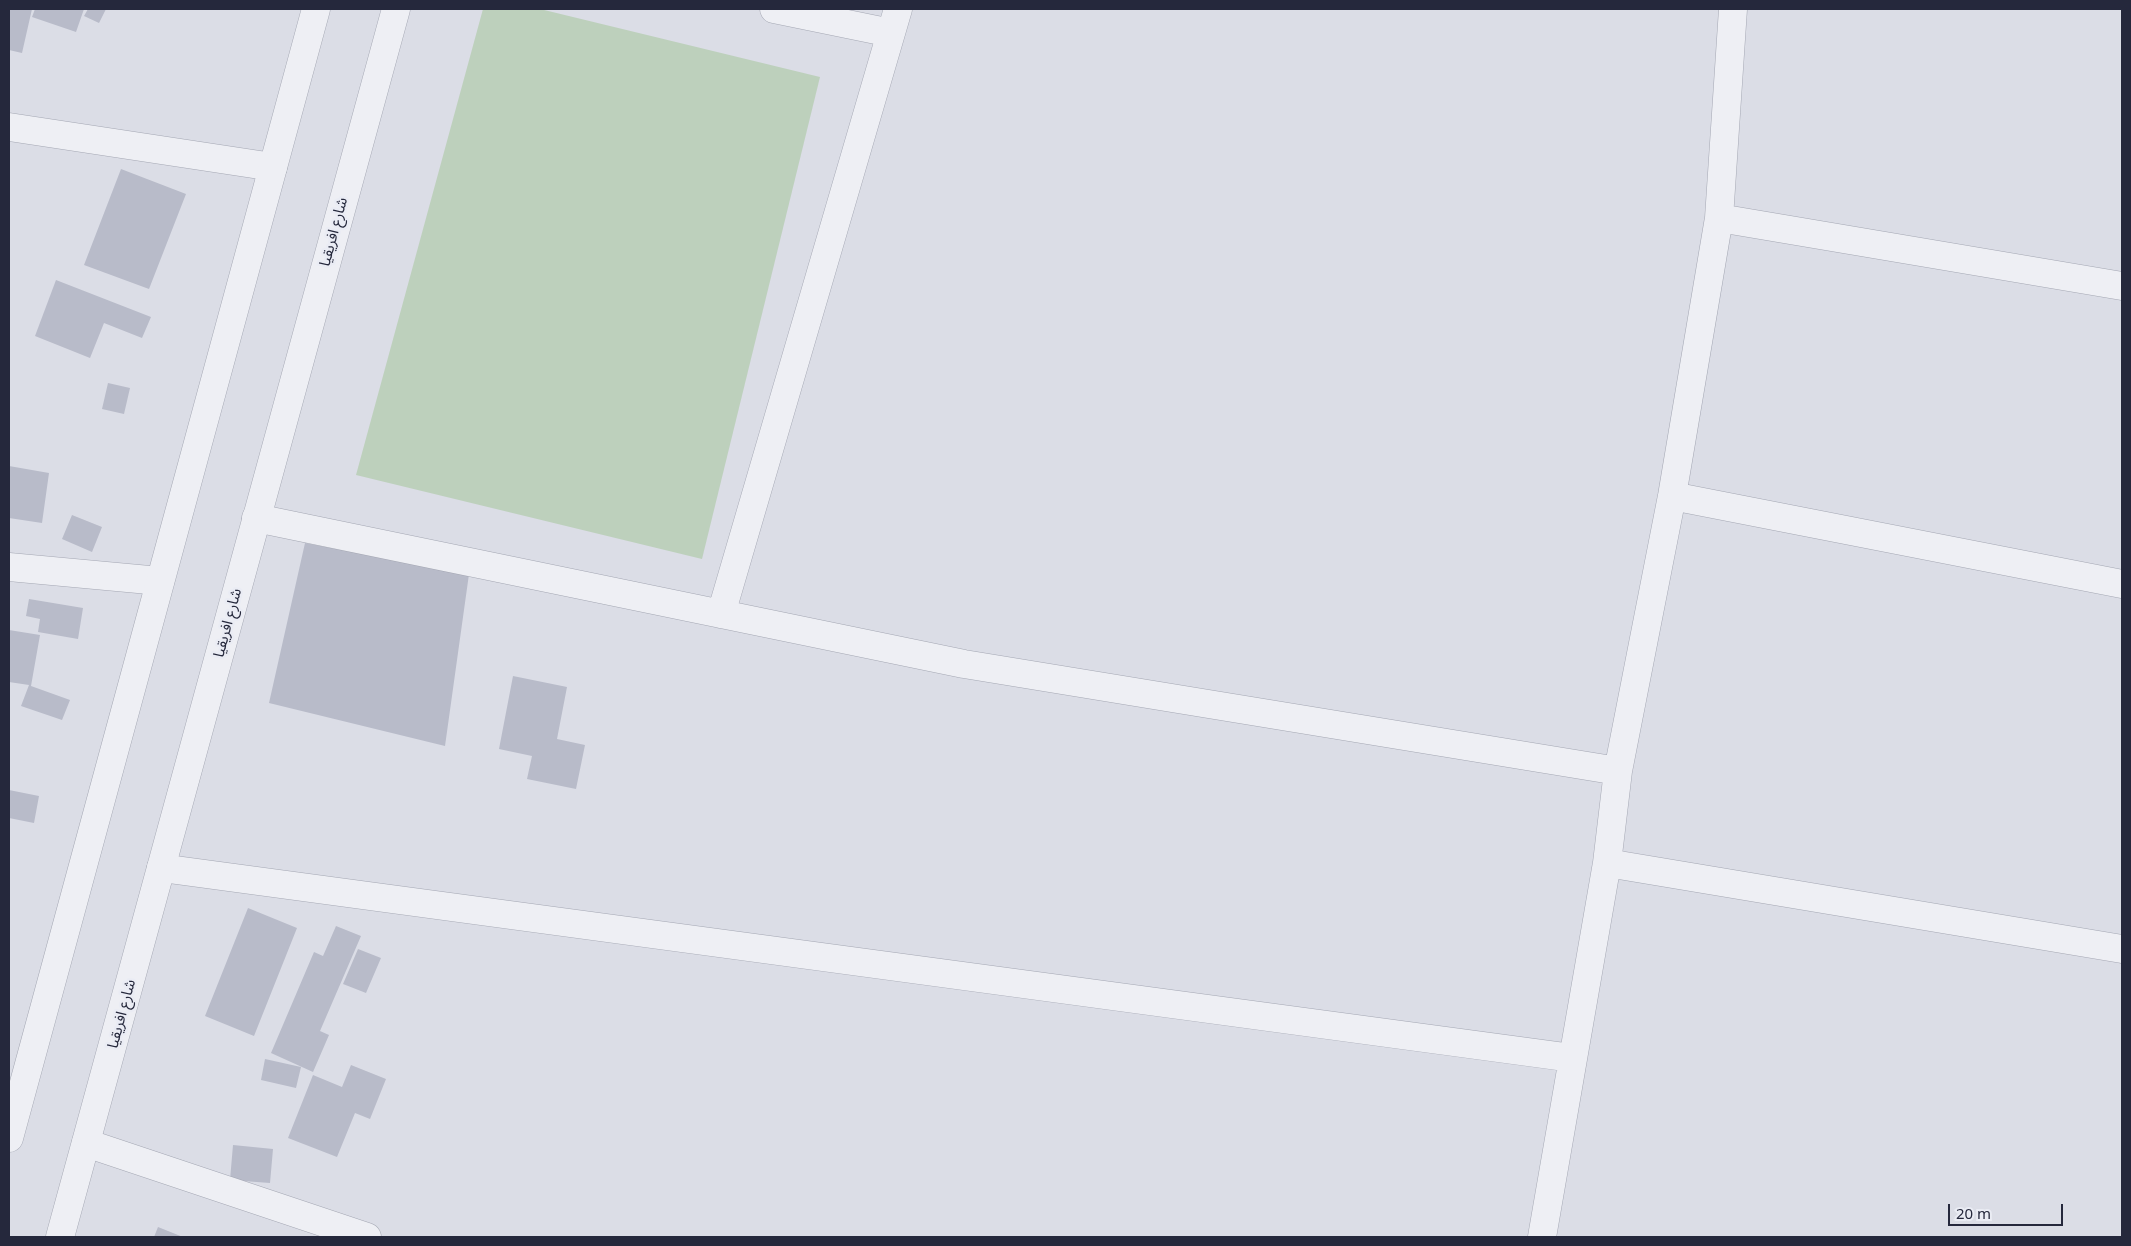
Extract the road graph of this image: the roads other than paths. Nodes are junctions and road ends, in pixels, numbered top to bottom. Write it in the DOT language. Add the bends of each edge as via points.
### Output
graph roads {
  1 [pos="316,9"];
  2 [pos="396,9"];
  3 [pos="774,9"];
  4 [pos="1733,9"];
  5 [pos="894,21"];
  6 [pos="9,127"];
  7 [pos="273,167"];
  8 [pos="1719,218"];
  9 [pos="2122,286"];
  10 [pos="1672,496"];
  11 [pos="256,518"];
  12 [pos="9,567"];
  13 [pos="160,581"];
  14 [pos="2122,584"];
  15 [pos="721,614"];
  16 [pos="1618,771"];
  17 [pos="1607,863"];
  18 [pos="161,868"];
  19 [pos="2122,949"];
  20 [pos="1573,1058"];
  21 [pos="9,1138"];
  22 [pos="86,1143"];
  23 [pos="60,1237"];
  24 [pos="367,1237"];
  25 [pos="1542,1237"];
  1 -- 7 [label="street"];
  2 -- 11 [label="street, شارع افريقيا"];
  3 -- 5 [label="street"];
  4 -- 8 [label="street"];
  5 -- 15 [label="street"];
  6 -- 7 [label="street"];
  7 -- 13 [label="street"];
  8 -- 9 [label="street"];
  8 -- 10 [label="street"];
  10 -- 14 [label="street"];
  10 -- 16 [label="street"];
  11 -- 15 [label="street"];
  11 -- 18 [label="street, شارع افريقيا"];
  12 -- 13 [label="street"];
  13 -- 21 [label="street"];
  15 -- 16 [label="street" via="964,664"];
  16 -- 17 [label="street"];
  17 -- 19 [label="street"];
  17 -- 20 [label="street"];
  18 -- 20 [label="street"];
  18 -- 22 [label="street, شارع افريقيا"];
  20 -- 25 [label="street"];
  22 -- 23 [label="street, شارع افريقيا"];
  22 -- 24 [label="street"];
}
